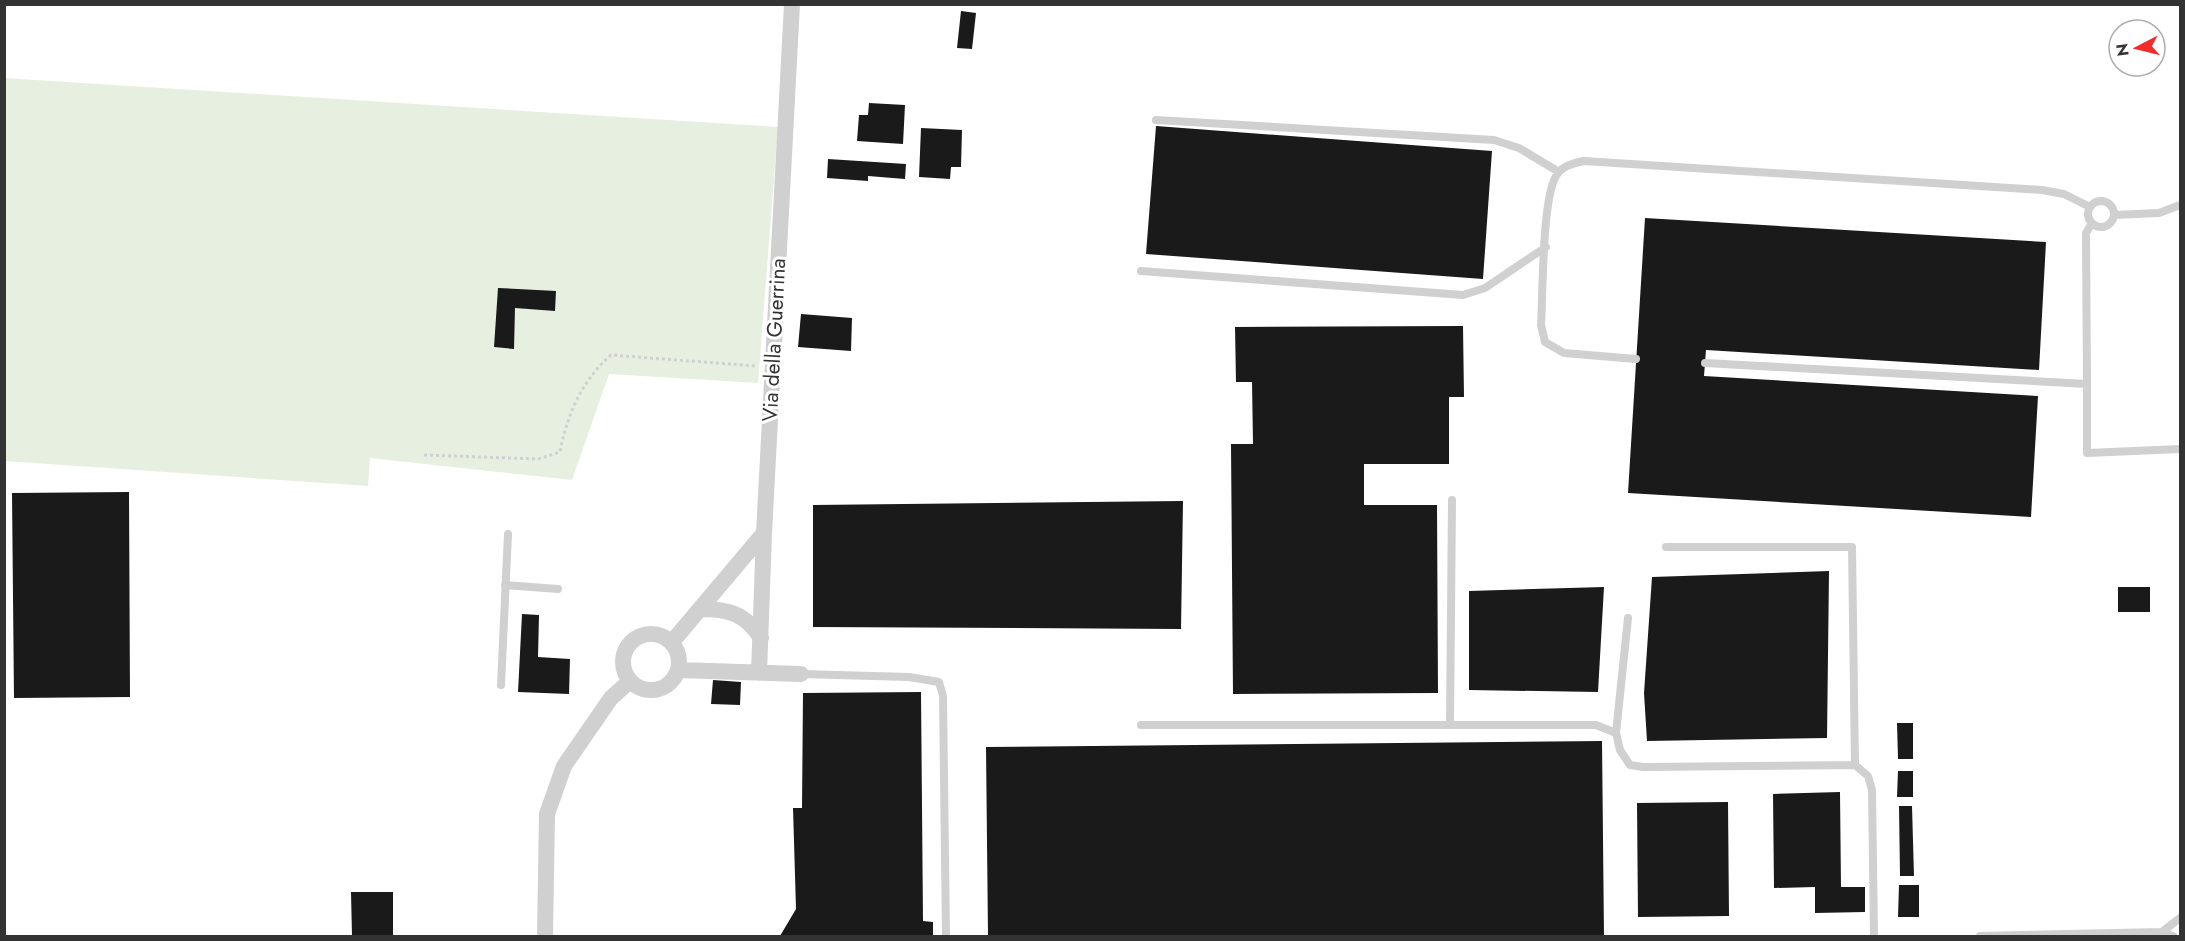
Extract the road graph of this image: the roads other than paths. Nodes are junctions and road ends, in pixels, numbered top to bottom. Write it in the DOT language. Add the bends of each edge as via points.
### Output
graph roads {
  1 [pos="792,4"];
  2 [pos="1156,120"];
  3 [pos="1559,172"];
  4 [pos="2181,205"];
  5 [pos="2090,207"];
  6 [pos="2114,215"];
  7 [pos="2092,223"];
  8 [pos="1546,247"];
  9 [pos="1141,271"];
  10 [pos="1636,359"];
  11 [pos="1705,363"];
  12 [pos="2087,384"];
  13 [pos="2181,449"];
  14 [pos="1452,500"];
  15 [pos="764,533"];
  16 [pos="508,534"];
  17 [pos="1666,547"];
  18 [pos="505,585"];
  19 [pos="558,589"];
  20 [pos="700,609"];
  21 [pos="1628,618"];
  22 [pos="761,638"];
  23 [pos="672,642"];
  24 [pos="678,670"];
  25 [pos="759,673"];
  26 [pos="801,674"];
  27 [pos="630,681"];
  28 [pos="501,686"];
  29 [pos="1141,725"];
  30 [pos="1450,725"];
  31 [pos="1616,733"];
  32 [pos="1854,765"];
  33 [pos="2181,918"];
  34 [pos="2162,932"];
  35 [pos="545,936"];
  36 [pos="946,936"];
  37 [pos="1874,936"];
  38 [pos="1980,936"];
  39 [pos="2173,936"];
  1 -- 15 [label="street, Via della Guerrina"];
  2 -- 3 [label="lane" via="1494,140 1519,148"];
  3 -- 5 [label="lane" via="1572,163 1584,161 2043,190 2064,194"];
  3 -- 8 [label="lane" via="1550,195"];
  4 -- 6 [label="lane" via="2159,213"];
  5 -- 6 [label="lane" via="2105,202"];
  5 -- 7 [label="lane" via="2088,216"];
  6 -- 7 [label="lane" via="2107,225 2099,227"];
  7 -- 12 [label="lane" via="2086,232"];
  8 -- 9 [label="lane" via="1485,288 1463,295"];
  8 -- 10 [label="lane" via="1540,325 1545,342 1564,353"];
  11 -- 12 [label="lane"];
  12 -- 13 [label="lane" via="2087,453"];
  14 -- 30 [label="lane"];
  15 -- 20 [label="street"];
  15 -- 22 [label="street, Via della Guerrina"];
  16 -- 18 [label="lane"];
  17 -- 32 [label="lane" via="1852,546"];
  18 -- 19 [label="lane"];
  18 -- 28 [label="lane"];
  20 -- 22 [label="street" via="738,614 752,624"];
  20 -- 23 [label="street"];
  21 -- 31 [label="lane"];
  22 -- 25 [label="street, Via della Guerrina"];
  23 -- 24 [label="street" via="677,651"];
  23 -- 27 [label="street" via="657,634 633,640 623,660"];
  24 -- 25 [label="street"];
  24 -- 27 [label="street" via="661,689 643,689"];
  25 -- 26 [label="street"];
  26 -- 36 [label="lane" via="909,677 939,682 943,696"];
  27 -- 35 [label="street" via="611,698 564,766 547,814"];
  29 -- 30 [label="lane"];
  30 -- 31 [label="lane" via="1596,725"];
  31 -- 32 [label="lane" via="1620,750 1630,765 1642,767"];
  32 -- 37 [label="lane" via="1868,776 1872,790"];
  33 -- 34 [label="lane"];
  34 -- 38 [label="lane"];
  34 -- 39 [label="lane"];
}
